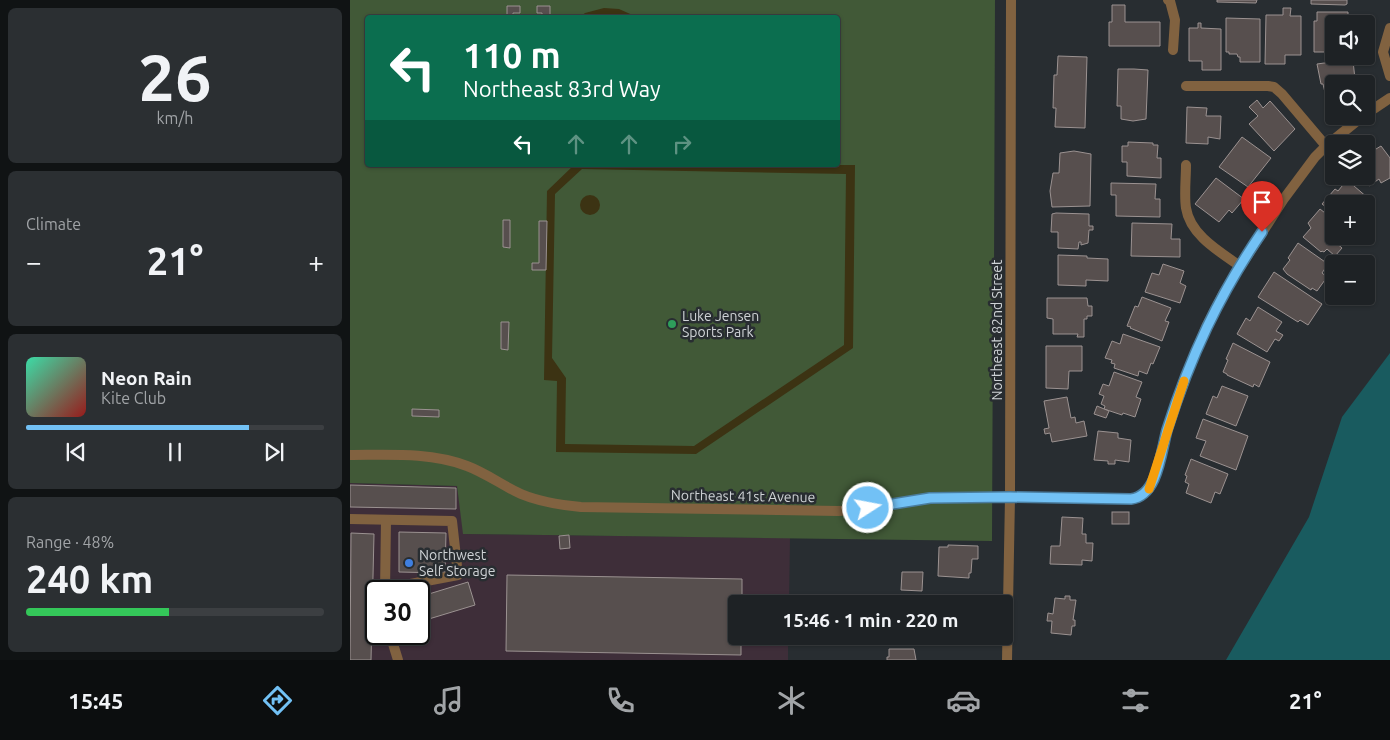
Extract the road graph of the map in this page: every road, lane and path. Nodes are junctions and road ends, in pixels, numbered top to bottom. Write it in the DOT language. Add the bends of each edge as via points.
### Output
graph roads {
  1 [pos="1011,0"];
  2 [pos="1168,0"];
  3 [pos="1390,28"];
  4 [pos="1173,50"];
  5 [pos="1390,76"];
  6 [pos="1186,86"];
  7 [pos="1390,98"];
  8 [pos="1375,108"];
  9 [pos="1352,125"];
  10 [pos="1340,135"];
  11 [pos="1325,145"];
  12 [pos="1325,147"];
  13 [pos="1186,165"];
  14 [pos="1240,266"];
  15 [pos="350,455"];
  16 [pos="1010,497"];
  17 [pos="350,519"];
  18 [pos="386,520"];
  19 [pos="384,580"];
  20 [pos="430,581"];
  21 [pos="393,645"];
  22 [pos="398,660"];
  23 [pos="1007,660"];
  1 -- 16 [label="street, Northeast 82nd Street"];
  2 -- 4 [label="street" via="1175,20"];
  3 -- 5 [label="street" via="1383,52"];
  6 -- 11 [label="street" via="1274,87"];
  7 -- 8 [label="street"];
  9 -- 10 [label="street"];
  12 -- 14 [label="street" via="1288,194"];
  13 -- 14 [label="street" via="1186,207 1190,222 1211,246"];
  14 -- 16 [label="street, Northeast 41st Avenue" via="1197,345 1149,489 1138,498 1131,499"];
  15 -- 16 [label="street, Northeast 41st Avenue" via="418,456 455,462 533,498 581,507 838,511 930,498"];
  16 -- 23 [label="street, Northeast 82nd Street"];
  17 -- 18 [label="street"];
  18 -- 19 [label="street"];
  18 -- 20 [label="street" via="452,521 458,575"];
  21 -- 22 [label="street"];
}
